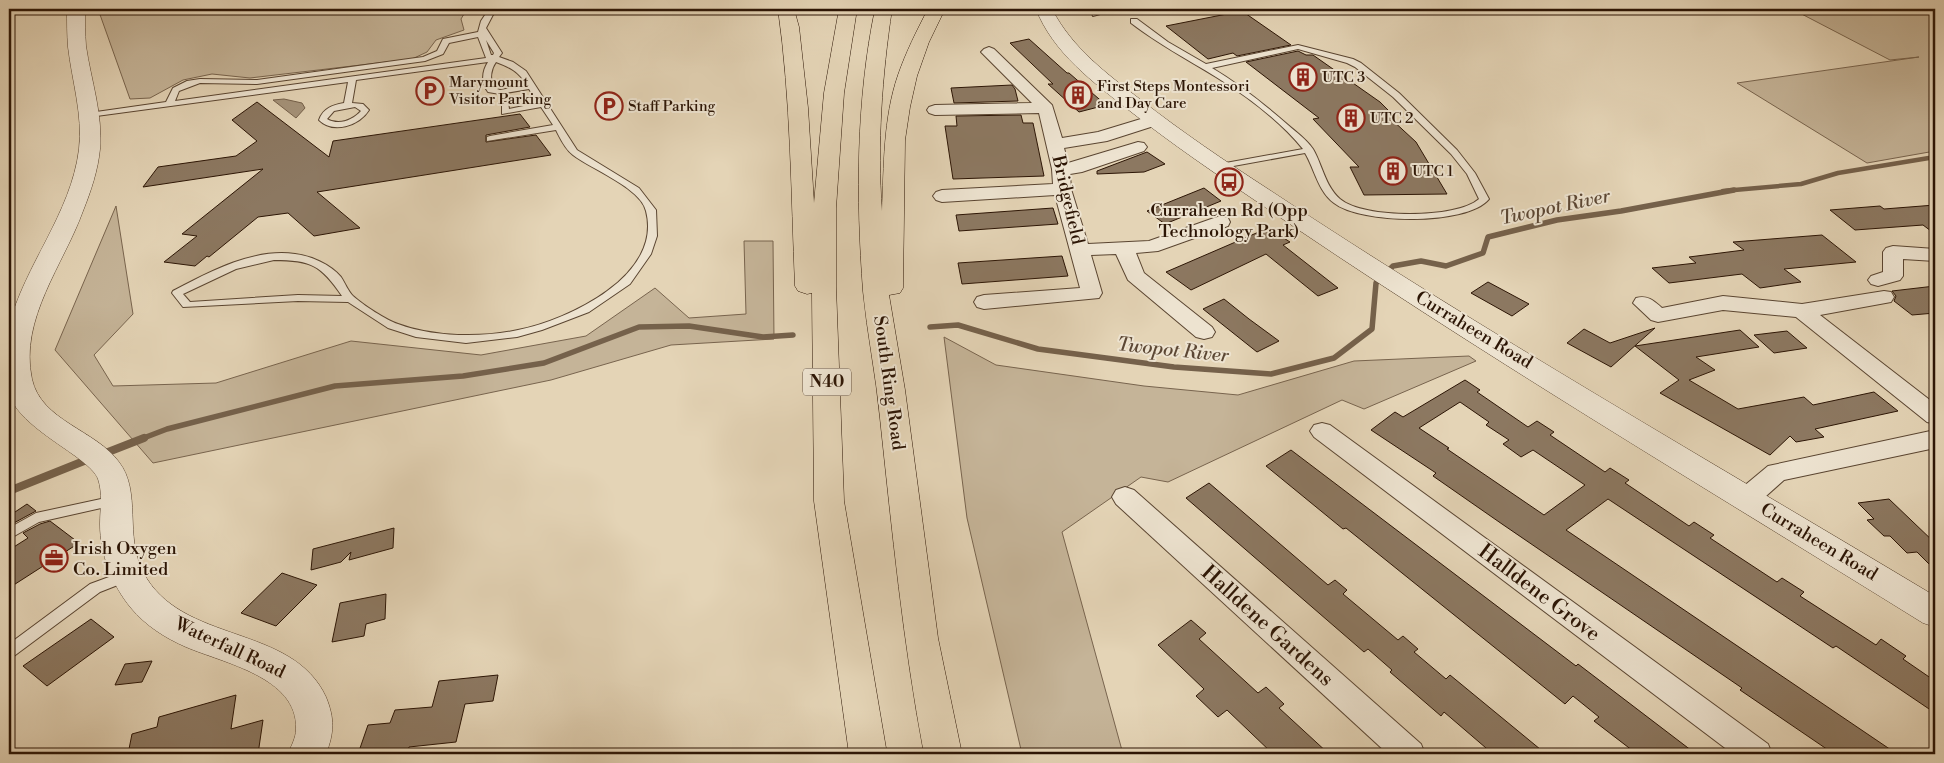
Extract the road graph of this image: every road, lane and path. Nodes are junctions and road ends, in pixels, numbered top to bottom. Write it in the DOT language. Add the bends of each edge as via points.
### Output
graph roads {
  1 [pos="76,9"];
  2 [pos="492,9"];
  3 [pos="786,9"];
  4 [pos="848,9"];
  5 [pos="883,9"];
  6 [pos="936,9"];
  7 [pos="1044,9"];
  8 [pos="1134,21"];
  9 [pos="481,31"];
  10 [pos="989,52"];
  11 [pos="494,59"];
  12 [pos="1205,67"];
  13 [pos="352,78"];
  14 [pos="532,86"];
  15 [pos="170,103"];
  16 [pos="506,104"];
  17 [pos="543,104"];
  18 [pos="348,105"];
  19 [pos="1046,108"];
  20 [pos="935,110"];
  21 [pos="90,115"];
  22 [pos="1154,120"];
  23 [pos="558,127"];
  24 [pos="490,139"];
  25 [pos="1055,144"];
  26 [pos="1138,146"];
  27 [pos="1310,150"];
  28 [pos="1220,167"];
  29 [pos="1061,169"];
  30 [pos="1062,189"];
  31 [pos="942,196"];
  32 [pos="1221,222"];
  33 [pos="1124,248"];
  34 [pos="1080,250"];
  35 [pos="1935,255"];
  36 [pos="350,300"];
  37 [pos="984,302"];
  38 [pos="1643,303"];
  39 [pos="1802,312"];
  40 [pos="1204,332"];
  41 [pos="13,366"];
  42 [pos="891,390"];
  43 [pos="1935,416"];
  44 [pos="1322,431"];
  45 [pos="1935,439"];
  46 [pos="1125,497"];
  47 [pos="1747,498"];
  48 [pos="115,501"];
  49 [pos="830,501"];
  50 [pos="9,534"];
  51 [pos="128,575"];
  52 [pos="1935,612"];
  53 [pos="9,652"];
  54 [pos="307,754"];
  55 [pos="868,754"];
  56 [pos="943,754"];
  57 [pos="1410,754"];
  58 [pos="1757,754"];
  1 -- 21 [label="street, Waterfall Road" via="77,43"];
  2 -- 9 [label="lane"];
  3 -- 49 [label="highway" via="798,108 811,368"];
  4 -- 49 [label="highway, N40" via="834,94 825,208"];
  5 -- 42 [label="highway, South Ring Road" via="870,125 870,208 876,292"];
  6 -- 42 [label="highway" via="907,76 895,140"];
  7 -- 22 [label="street, Curraheen Road" via="1051,24 1081,60"];
  8 -- 12 [label="lane" via="1158,40"];
  9 -- 11 [label="lane" via="488,56"];
  9 -- 15 [label="lane" via="446,41 440,52 425,60 251,83 200,81 176,90"];
  10 -- 19 [label="street"];
  11 -- 13 [label="lane"];
  11 -- 14 [label="lane" via="518,69"];
  11 -- 14 [label="lane" via="488,69 490,90 500,92"];
  12 -- 27 [label="lane" via="1264,110"];
  12 -- 27 [label="lane" via="1298,47 1350,60 1396,95 1454,152 1471,173 1484,198 1470,209 1436,214 1384,214 1346,207 1329,194"];
  13 -- 15 [label="lane"];
  13 -- 18 [label="lane"];
  14 -- 17 [label="lane"];
  15 -- 21 [label="lane"];
  16 -- 17 [label="lane" via="505,112"];
  17 -- 23 [label="lane"];
  19 -- 20 [label="street"];
  19 -- 25 [label="street, Bridgefield"];
  21 -- 41 [label="street, Waterfall Road" via="84,175 65,228 33,293"];
  22 -- 25 [label="street" via="1101,138"];
  22 -- 28 [label="street, Curraheen Road"];
  23 -- 24 [label="lane"];
  23 -- 36 [label="lane" via="574,152 636,190 651,210 652,236 646,254 626,282 585,310 517,334 488,338 416,334 392,326"];
  25 -- 29 [label="street, Bridgefield"];
  26 -- 29 [label="street" via="1076,168"];
  27 -- 28 [label="lane"];
  28 -- 47 [label="street, Curraheen Road" via="1374,270"];
  29 -- 30 [label="street, Bridgefield"];
  30 -- 31 [label="street"];
  30 -- 34 [label="street, Bridgefield"];
  32 -- 33 [label="street" via="1151,247"];
  33 -- 34 [label="street"];
  33 -- 40 [label="street" via="1135,276"];
  34 -- 37 [label="street, Bridgefield" via="1092,293"];
  35 -- 39 [label="street" via="1893,252 1893,276 1881,289"];
  36 -- 36 [label="lane" via="330,271 305,257 272,257 239,264 177,293 187,305 298,298"];
  38 -- 39 [label="street" via="1658,315 1722,303"];
  39 -- 43 [label="street"];
  41 -- 48 [label="street, Waterfall Road" via="23,394 35,410 109,470 115,482"];
  42 -- 56 [label="highway, South Ring Road" via="921,638"];
  44 -- 58 [label="street, Halldene Grove"];
  45 -- 47 [label="street" via="1777,472"];
  46 -- 57 [label="street, Halldene Gardens"];
  47 -- 52 [label="street, Curraheen Road"];
  48 -- 50 [label="lane" via="36,518"];
  48 -- 51 [label="street, Waterfall Road" via="117,541"];
  49 -- 55 [label="highway, N40"];
  51 -- 53 [label="lane" via="94,588"];
  51 -- 54 [label="street, Waterfall Road" via="145,603 179,628 274,666 296,680 311,701 316,730"];
}
